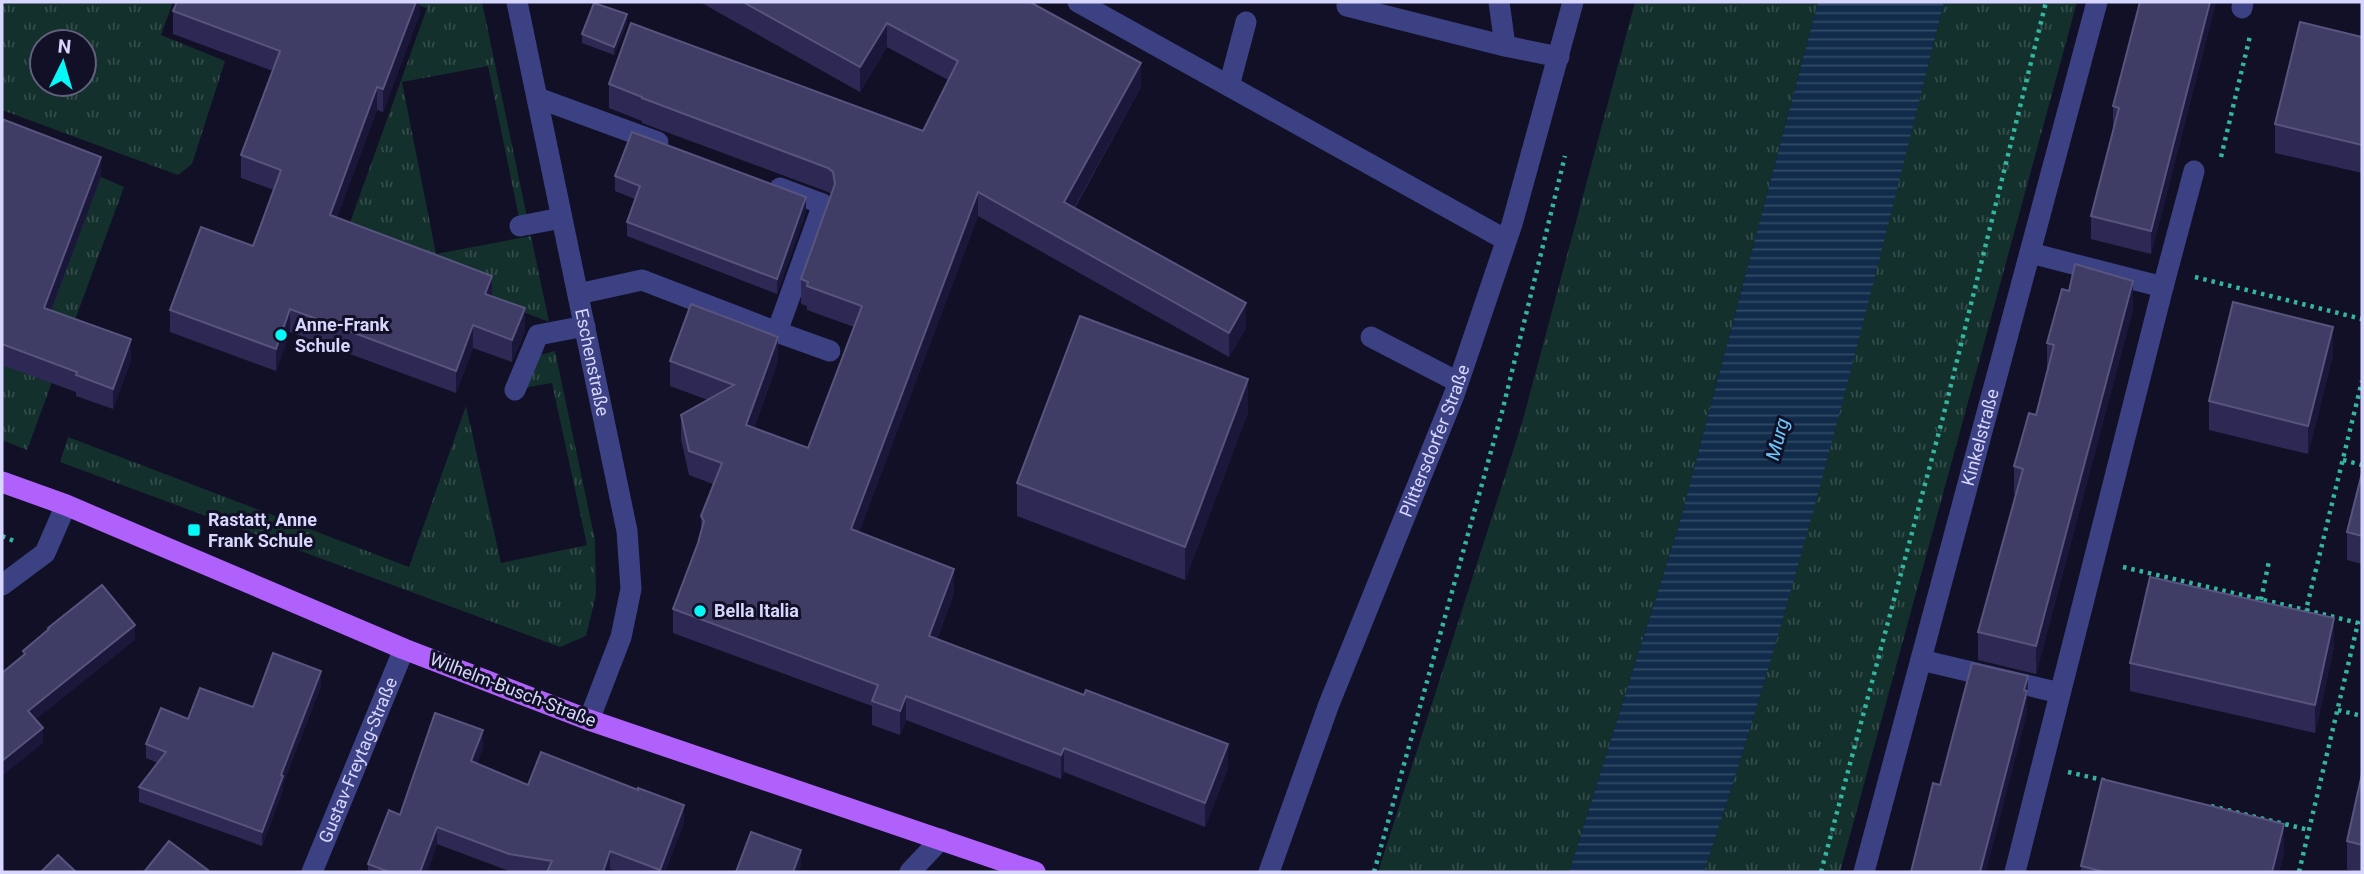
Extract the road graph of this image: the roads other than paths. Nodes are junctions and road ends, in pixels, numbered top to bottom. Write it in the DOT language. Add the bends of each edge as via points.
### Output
graph roads {
  1 [pos="517,2"];
  2 [pos="1078,2"];
  3 [pos="1499,2"];
  4 [pos="1573,2"];
  5 [pos="2097,2"];
  6 [pos="1347,6"];
  7 [pos="1246,22"];
  8 [pos="1505,46"];
  9 [pos="1559,57"];
  10 [pos="1229,86"];
  11 [pos="538,98"];
  12 [pos="681,151"];
  13 [pos="2194,171"];
  14 [pos="759,180"];
  15 [pos="561,218"];
  16 [pos="520,226"];
  17 [pos="1506,240"];
  18 [pos="2030,253"];
  19 [pos="2165,278"];
  20 [pos="578,295"];
  21 [pos="585,326"];
  22 [pos="777,331"];
  23 [pos="1371,337"];
  24 [pos="830,351"];
  25 [pos="1458,382"];
  26 [pos="515,390"];
  27 [pos="2,482"];
  28 [pos="66,505"];
  29 [pos="2,585"];
  30 [pos="404,649"];
  31 [pos="1921,660"];
  32 [pos="2060,693"];
  33 [pos="589,720"];
  34 [pos="941,839"];
  35 [pos="312,872"];
  36 [pos="910,872"];
  37 [pos="1035,872"];
  38 [pos="1269,872"];
  39 [pos="1864,872"];
  40 [pos="2015,872"];
  1 -- 11 [label="street, Eschenstraße"];
  2 -- 10 [label="street"];
  3 -- 8 [label="street"];
  4 -- 9 [label="street, Plittersdorfer Straße"];
  5 -- 18 [label="street, Kinkelstraße"];
  6 -- 8 [label="street"];
  7 -- 10 [label="street"];
  8 -- 9 [label="street"];
  9 -- 17 [label="street, Plittersdorfer Straße"];
  10 -- 17 [label="street"];
  11 -- 12 [label="street"];
  11 -- 15 [label="street, Eschenstraße"];
  13 -- 19 [label="street"];
  14 -- 22 [label="street" via="823,204"];
  15 -- 16 [label="street"];
  15 -- 20 [label="street, Eschenstraße"];
  17 -- 25 [label="street, Plittersdorfer Straße"];
  18 -- 19 [label="street"];
  18 -- 31 [label="street, Kinkelstraße"];
  19 -- 32 [label="street"];
  20 -- 21 [label="street, Eschenstraße"];
  20 -- 22 [label="street" via="642,280"];
  21 -- 26 [label="street" via="538,335"];
  21 -- 33 [label="street, Eschenstraße" via="627,531 631,589 621,637"];
  22 -- 24 [label="street"];
  23 -- 25 [label="street"];
  25 -- 38 [label="street, Plittersdorfer Straße" via="1329,704"];
  27 -- 28 [label="main road, Wilhelm-Busch-Straße"];
  28 -- 29 [label="street" via="45,553"];
  28 -- 30 [label="main road, Wilhelm-Busch-Straße"];
  30 -- 33 [label="main road, Wilhelm-Busch-Straße"];
  30 -- 35 [label="street, Gustav-Freytag-Straße"];
  31 -- 32 [label="street"];
  31 -- 39 [label="street, Kinkelstraße"];
  32 -- 40 [label="street"];
  33 -- 34 [label="main road, Wilhelm-Busch-Straße"];
  34 -- 36 [label="street"];
  34 -- 37 [label="main road, Wilhelm-Busch-Straße"];
}
